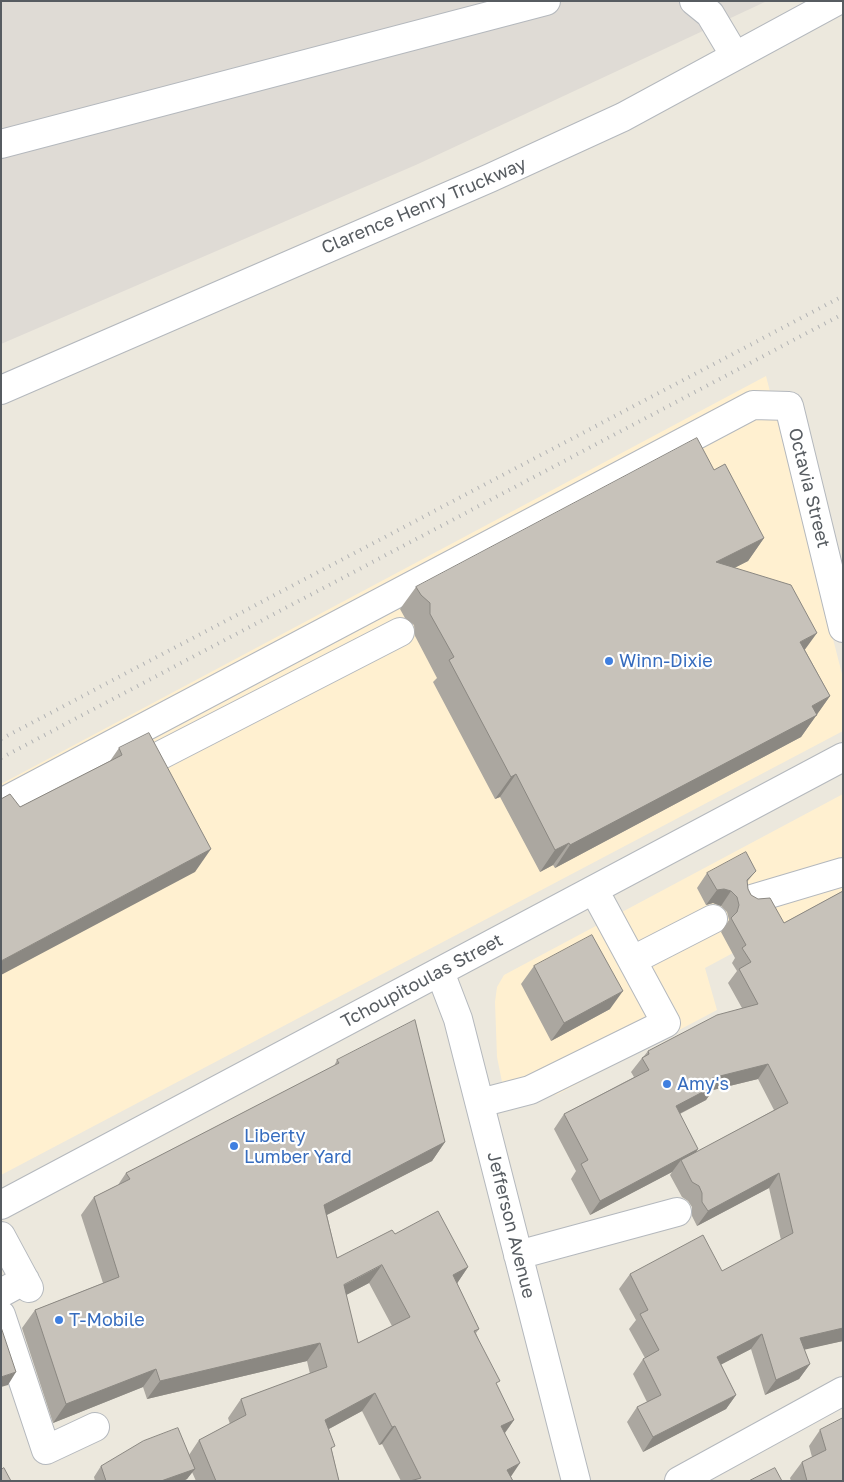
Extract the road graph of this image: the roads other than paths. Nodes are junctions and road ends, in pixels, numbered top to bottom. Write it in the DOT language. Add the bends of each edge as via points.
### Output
graph roads {
  1 [pos="546,1"];
  2 [pos="694,1"];
  3 [pos="837,1"];
  4 [pos="736,56"];
  5 [pos="1,144"];
  6 [pos="1,390"];
  7 [pos="843,628"];
  8 [pos="400,632"];
  9 [pos="161,755"];
  10 [pos="843,757"];
  11 [pos="1,803"];
  12 [pos="843,872"];
  13 [pos="594,890"];
  14 [pos="752,899"];
  15 [pos="713,919"];
  16 [pos="633,960"];
  17 [pos="440,972"];
  18 [pos="480,1103"];
  19 [pos="1,1205"];
  20 [pos="677,1212"];
  21 [pos="1,1236"];
  22 [pos="518,1255"];
  23 [pos="1,1293"];
  24 [pos="1,1315"];
  25 [pos="843,1391"];
  26 [pos="95,1427"];
  27 [pos="576,1481"];
  28 [pos="679,1481"];
  1 -- 5 [label="street"];
  2 -- 4 [label="street" via="710,14"];
  3 -- 4 [label="street, Clarence Henry Truckway"];
  4 -- 6 [label="street, Clarence Henry Truckway" via="623,117 490,178"];
  7 -- 11 [label="street, Octavia Street" via="789,406 753,404"];
  8 -- 9 [label="street"];
  10 -- 13 [label="street, Tchoupitoulas Street"];
  12 -- 14 [label="street"];
  13 -- 16 [label="street"];
  13 -- 17 [label="street, Tchoupitoulas Street"];
  15 -- 16 [label="street"];
  16 -- 18 [label="street" via="666,1023 530,1090"];
  17 -- 18 [label="street, Jefferson Avenue" via="458,1019"];
  17 -- 19 [label="street, Tchoupitoulas Street"];
  18 -- 22 [label="street, Jefferson Avenue"];
  20 -- 22 [label="street"];
  21 -- 23 [label="street" via="27,1284"];
  22 -- 27 [label="street, Jefferson Avenue"];
  24 -- 26 [label="street" via="46,1450"];
  25 -- 28 [label="street"];
}
